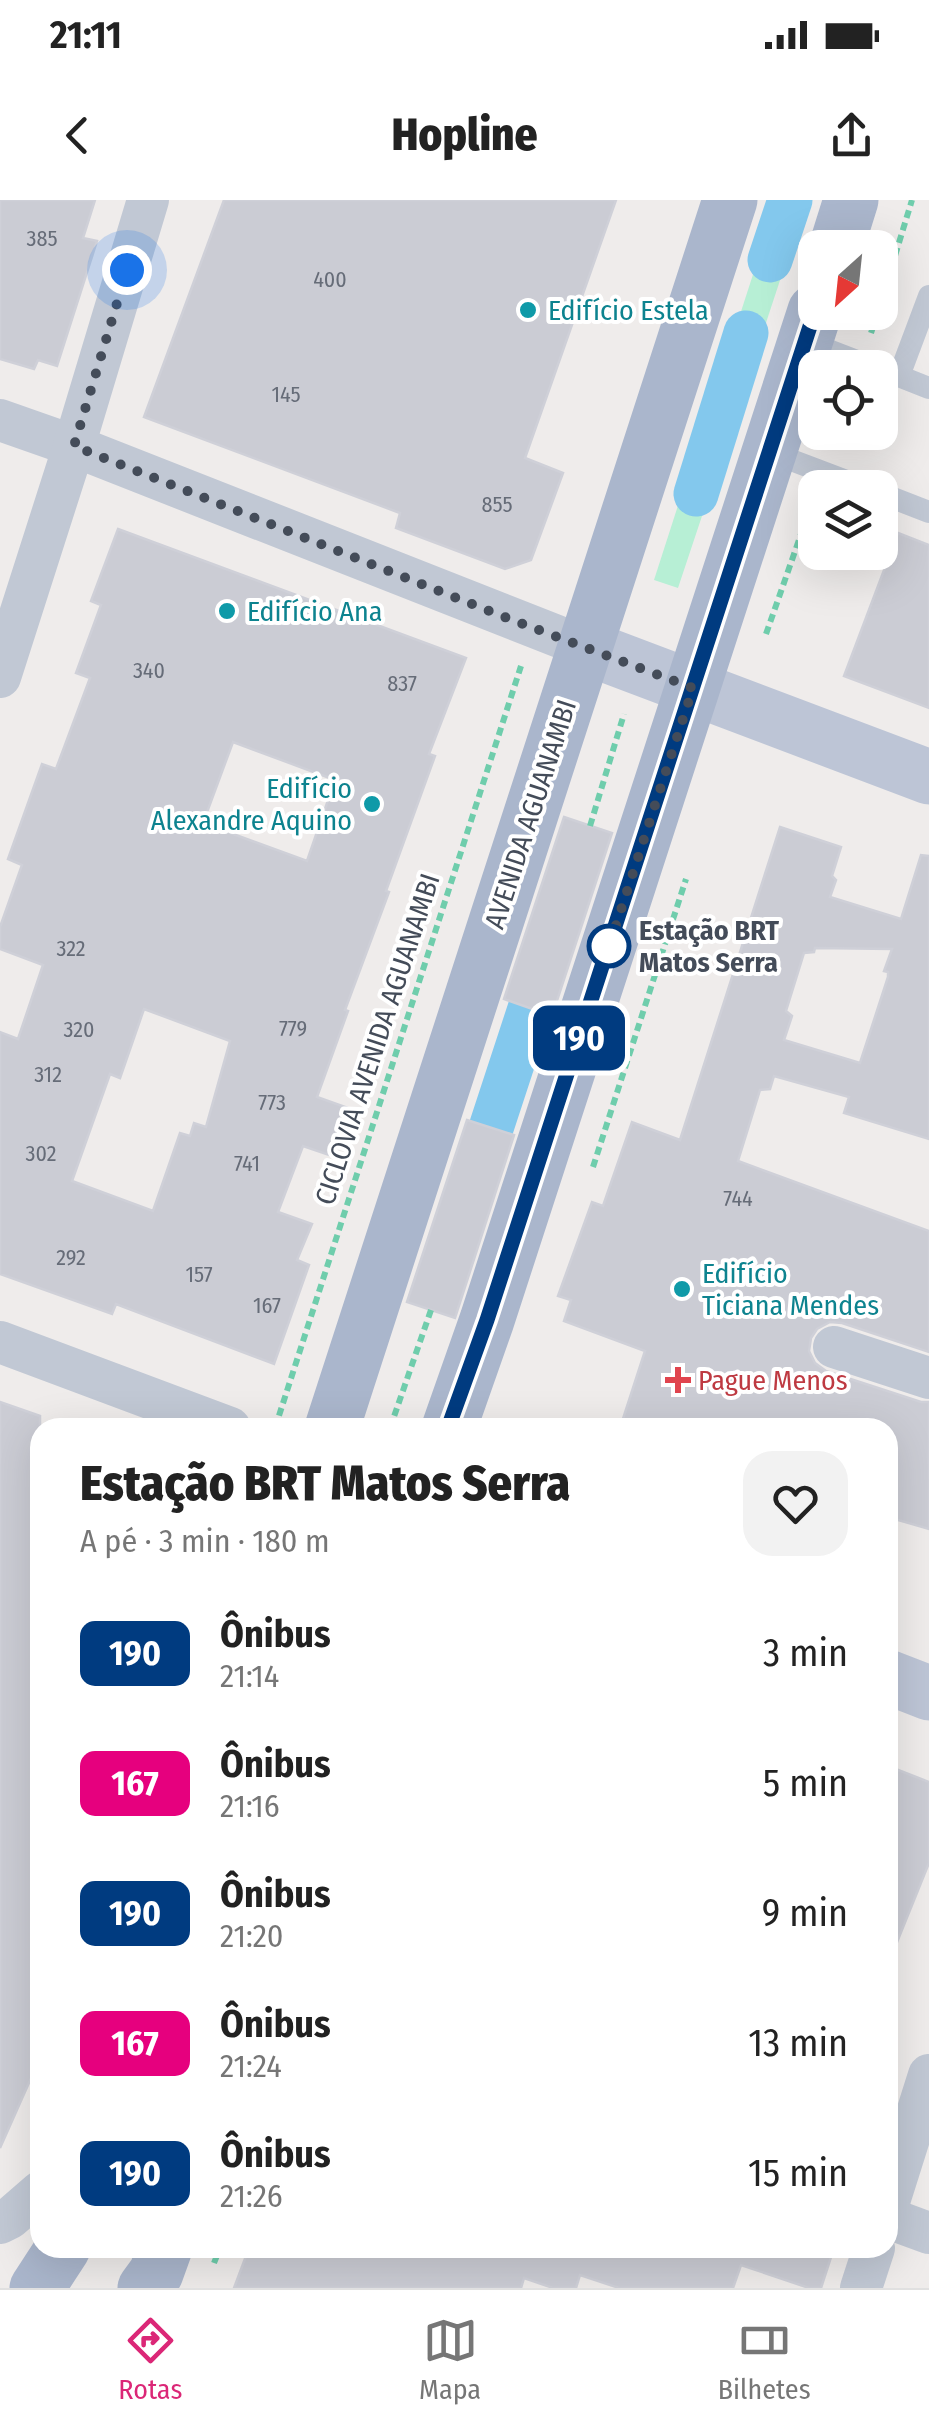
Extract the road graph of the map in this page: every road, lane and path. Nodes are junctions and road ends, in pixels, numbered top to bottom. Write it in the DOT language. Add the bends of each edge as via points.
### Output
graph roads {
  1 [pos="148,200"];
  2 [pos="730,200"];
  3 [pos="851,200"];
  4 [pos="912,200"];
  5 [pos="842,230"];
  6 [pos="898,246"];
  7 [pos="929,296"];
  8 [pos="809,330"];
  9 [pos="817,330"];
  10 [pos="850,350"];
  11 [pos="897,350"];
  12 [pos="898,376"];
  13 [pos="929,388"];
  14 [pos="0,420"];
  15 [pos="74,446"];
  16 [pos="770,452"];
  17 [pos="818,470"];
  18 [pos="898,500"];
  19 [pos="929,512"];
  20 [pos="798,544"];
  21 [pos="766,635"];
  22 [pos="584,647"];
  23 [pos="518,674"];
  24 [pos="0,677"];
  25 [pos="693,688"];
  26 [pos="625,712"];
  27 [pos="929,778"];
  28 [pos="590,826"];
  29 [pos="431,1310"];
  30 [pos="0,1342"];
  31 [pos="834,1348"];
  32 [pos="929,1378"];
  33 [pos="203,1418"];
  34 [pos="278,1418"];
  35 [pos="335,1418"];
  36 [pos="393,1418"];
  37 [pos="452,1418"];
  38 [pos="898,1681"];
  39 [pos="929,1693"];
  40 [pos="929,2074"];
  41 [pos="898,2173"];
  42 [pos="30,2201"];
  43 [pos="898,2222"];
  44 [pos="0,2224"];
  45 [pos="929,2233"];
  46 [pos="56,2258"];
  47 [pos="161,2258"];
  48 [pos="871,2258"];
  49 [pos="37,2288"];
  50 [pos="144,2288"];
  51 [pos="861,2288"];
  1 -- 15 [label="street"];
  2 -- 22 [label="main road, AVENIDA AGUANAMBI"];
  3 -- 5 [label="main road"];
  4 -- 6 [label="path"];
  7 -- 11 [label="lane"];
  8 -- 16 [label="main road"];
  9 -- 10 [label="lane"];
  12 -- 13 [label="lane"];
  14 -- 15 [label="street"];
  15 -- 22 [label="street"];
  15 -- 24 [label="street"];
  16 -- 17 [label="lane"];
  16 -- 25 [label="main road"];
  18 -- 19 [label="lane"];
  20 -- 21 [label="path"];
  22 -- 25 [label="street"];
  22 -- 35 [label="main road, AVENIDA AGUANAMBI"];
  23 -- 34 [label="path, CICLOVIA AVENIDA AGUANAMBI"];
  25 -- 27 [label="street"];
  25 -- 37 [label="main road"];
  26 -- 28 [label="path"];
  29 -- 36 [label="path"];
  30 -- 33 [label="street"];
  31 -- 32 [label="street"];
  38 -- 39 [label="street"];
  40 -- 41 [label="street"];
  42 -- 44 [label="street"];
  43 -- 45 [label="street"];
  46 -- 49 [label="main road"];
  47 -- 50 [label="main road"];
  48 -- 51 [label="street"];
}
